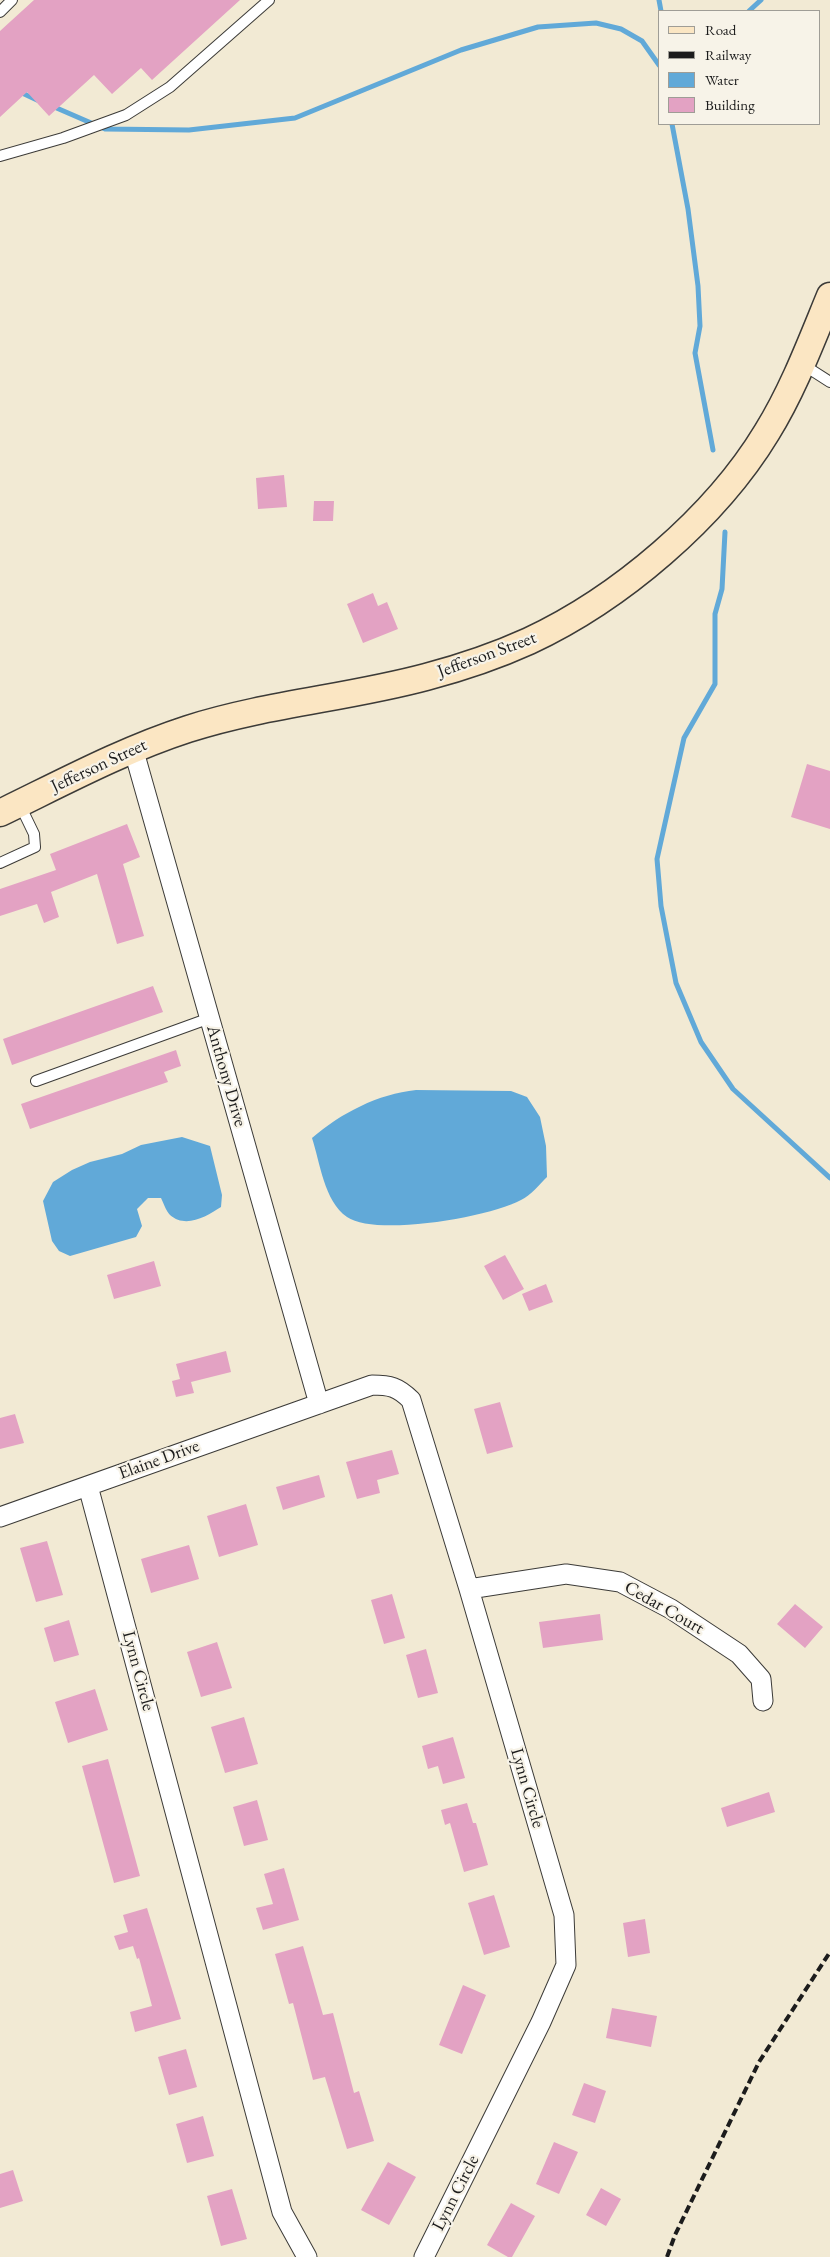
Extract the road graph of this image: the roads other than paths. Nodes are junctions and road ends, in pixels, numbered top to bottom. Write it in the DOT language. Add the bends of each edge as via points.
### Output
graph roads {
  1 [pos="12,0"];
  2 [pos="268,0"];
  3 [pos="0,12"];
  4 [pos="0,156"];
  5 [pos="830,296"];
  6 [pos="802,364"];
  7 [pos="830,382"];
  8 [pos="133,748"];
  9 [pos="10,808"];
  10 [pos="0,863"];
  11 [pos="210,1018"];
  12 [pos="36,1081"];
  13 [pos="319,1404"];
  14 [pos="88,1486"];
  15 [pos="0,1517"];
  16 [pos="469,1589"];
  17 [pos="763,1701"];
  18 [pos="307,2257"];
  19 [pos="424,2257"];
  1 -- 3 [label="lane"];
  2 -- 4 [label="lane" via="170,87 126,115"];
  5 -- 6 [label="street, Jefferson Street"];
  6 -- 7 [label="lane"];
  6 -- 8 [label="street, Jefferson Street" via="767,432 712,506 640,571 565,622 496,654 425,677 235,715"];
  8 -- 9 [label="street, Jefferson Street"];
  8 -- 11 [label="street, Anthony Drive"];
  9 -- 10 [label="lane" via="34,834 35,847"];
  11 -- 12 [label="lane"];
  11 -- 13 [label="street, Anthony Drive"];
  13 -- 14 [label="street, Elaine Drive"];
  13 -- 16 [label="street, Lynn Circle" via="372,1385 400,1389 411,1400"];
  14 -- 15 [label="street, Elaine Drive"];
  14 -- 18 [label="street, Lynn Circle" via="282,2212"];
  16 -- 17 [label="street, Cedar Court" via="566,1574 620,1582 671,1609 738,1654 761,1679"];
  16 -- 19 [label="street, Lynn Circle" via="564,1915 566,1965"];
}
